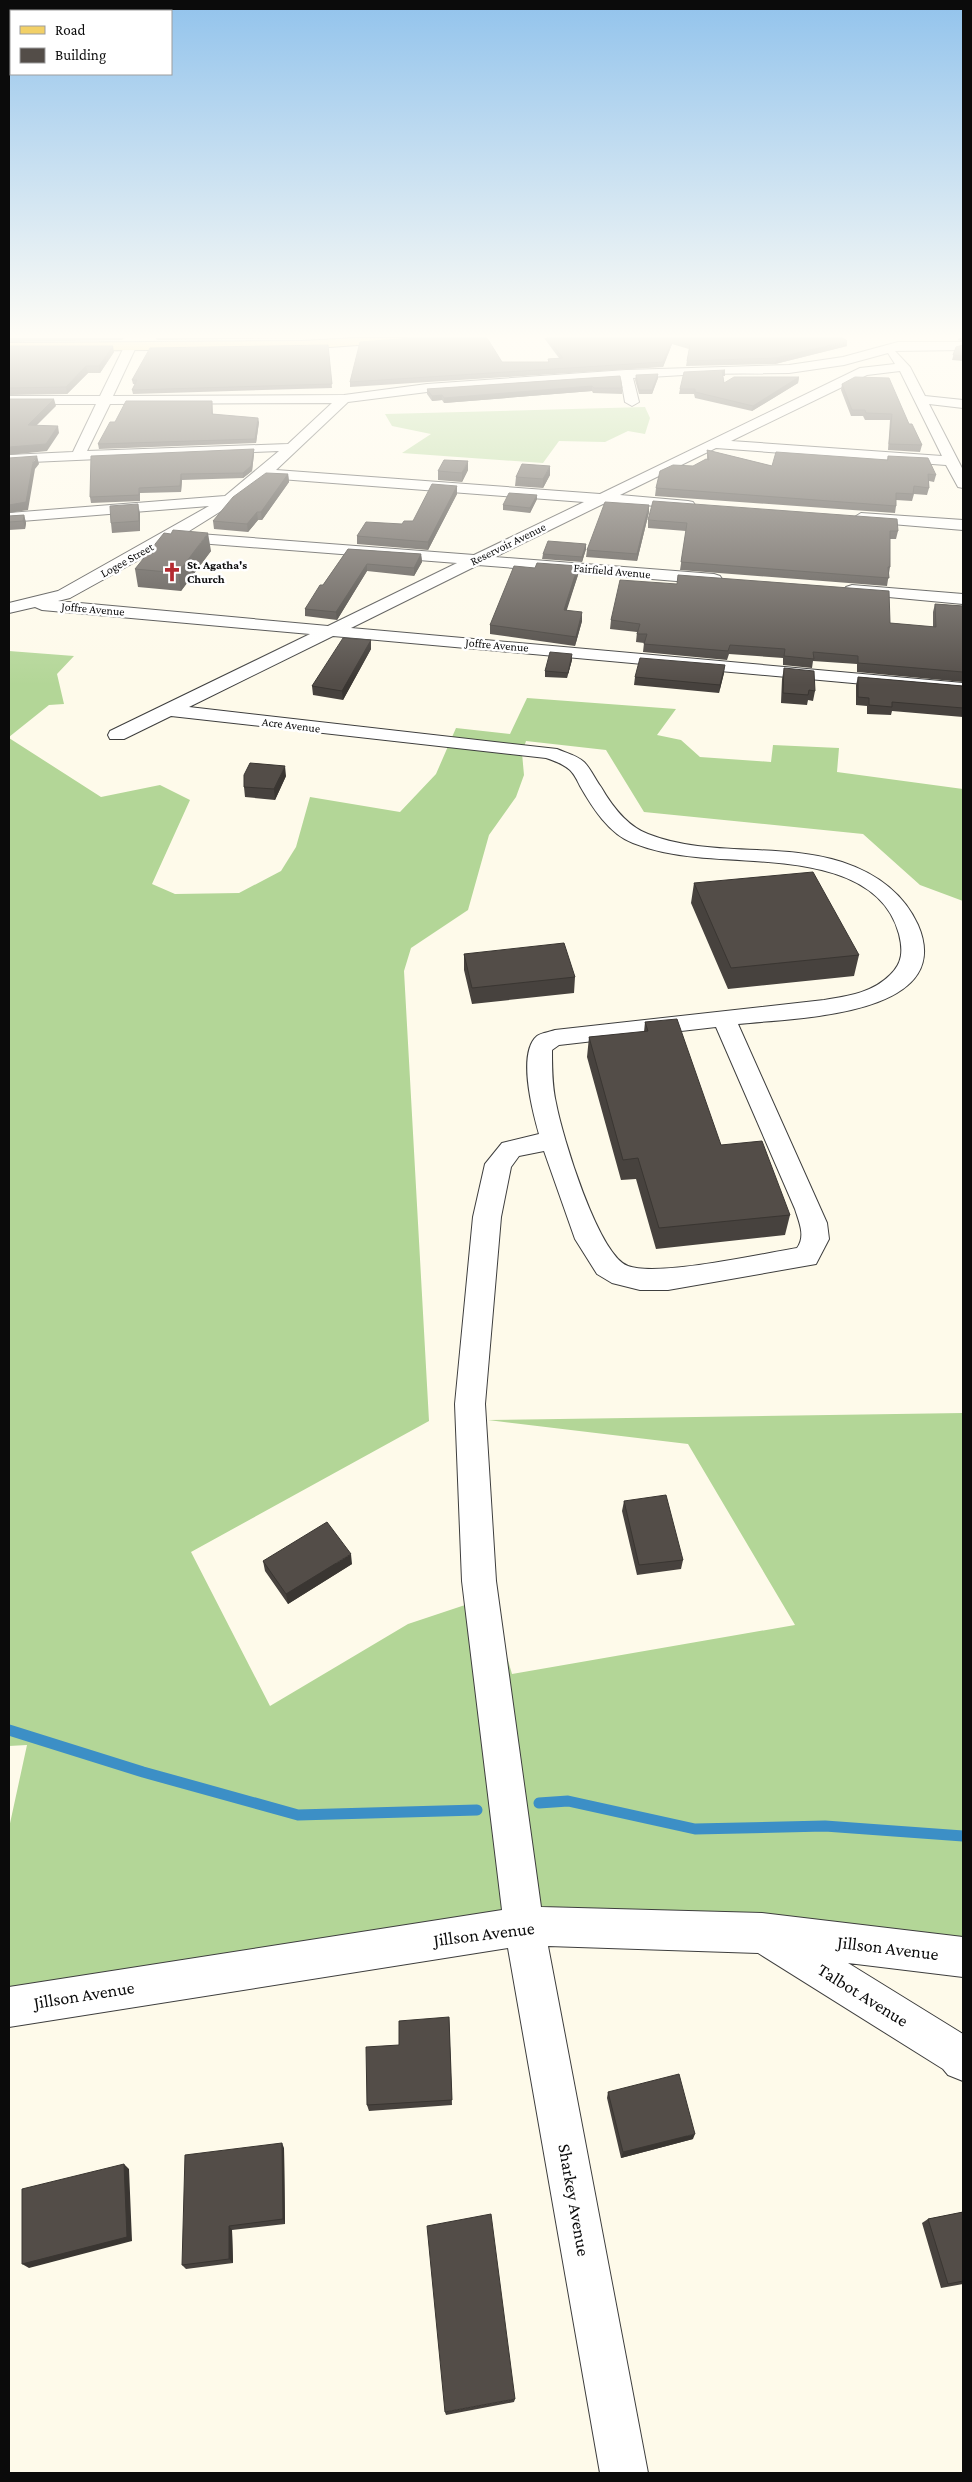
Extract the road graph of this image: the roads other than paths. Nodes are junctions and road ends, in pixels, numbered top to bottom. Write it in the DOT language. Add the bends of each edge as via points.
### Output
graph roads {
  1 [pos="126,454"];
  2 [pos="285,454"];
  3 [pos="692,454"];
  4 [pos="850,454"];
  5 [pos="947,454"];
  6 [pos="78,456"];
  7 [pos="9,459"];
  8 [pos="951,461"];
  9 [pos="264,473"];
  10 [pos="963,484"];
  11 [pos="601,499"];
  12 [pos="229,500"];
  13 [pos="699,506"];
  14 [pos="9,517"];
  15 [pos="846,517"];
  16 [pos="963,525"];
  17 [pos="170,536"];
  18 [pos="474,560"];
  19 [pos="728,580"];
  20 [pos="836,589"];
  21 [pos="963,599"];
  22 [pos="30,604"];
  23 [pos="9,608"];
  24 [pos="332,630"];
  25 [pos="963,688"];
  26 [pos="167,710"];
  27 [pos="117,735"];
  28 [pos="724,1018"];
  29 [pos="554,1140"];
  30 [pos="524,1926"];
  31 [pos="762,1932"];
  32 [pos="963,1957"];
  33 [pos="9,2007"];
  34 [pos="963,2060"];
  35 [pos="624,2473"];
  1 -- 6 [label="street"];
  2 -- 9 [label="street, Logee Street"];
  3 -- 11 [label="street, Reservoir Avenue"];
  4 -- 8 [label="street"];
  5 -- 8 [label="street"];
  6 -- 7 [label="street"];
  8 -- 10 [label="street"];
  9 -- 11 [label="street"];
  9 -- 12 [label="street, Logee Street"];
  11 -- 13 [label="street"];
  11 -- 18 [label="street, Reservoir Avenue"];
  12 -- 14 [label="street"];
  12 -- 17 [label="street, Logee Street"];
  15 -- 16 [label="street"];
  17 -- 18 [label="street, Fairfield Avenue"];
  17 -- 22 [label="street, Logee Street" via="64,595"];
  18 -- 19 [label="street, Fairfield Avenue"];
  18 -- 24 [label="street, Reservoir Avenue"];
  20 -- 21 [label="street"];
  22 -- 23 [label="street, Logee Street"];
  22 -- 24 [label="street, Joffre Avenue"];
  24 -- 25 [label="street, Joffre Avenue"];
  24 -- 26 [label="street, Reservoir Avenue"];
  26 -- 27 [label="street, Reservoir Avenue"];
  26 -- 28 [label="street, Acre Avenue" via="550,753 574,763 618,824 634,836 663,846 828,866 876,886 902,915 914,954 908,970 880,994 831,1005"];
  28 -- 29 [label="street, Acre Avenue" via="555,1038 545,1042 540,1050 541,1079 545,1110"];
  28 -- 29 [label="street" via="816,1229 816,1245 806,1256 661,1280 620,1275 606,1266 591,1240 572,1198"];
  29 -- 30 [label="street, Sharkey Avenue" via="511,1149 498,1164 487,1217 470,1404 479,1581"];
  30 -- 31 [label="street, Jillson Avenue"];
  30 -- 33 [label="street, Jillson Avenue"];
  30 -- 35 [label="street, Sharkey Avenue"];
  31 -- 32 [label="street, Jillson Avenue"];
  31 -- 34 [label="street, Talbot Avenue"];
}
